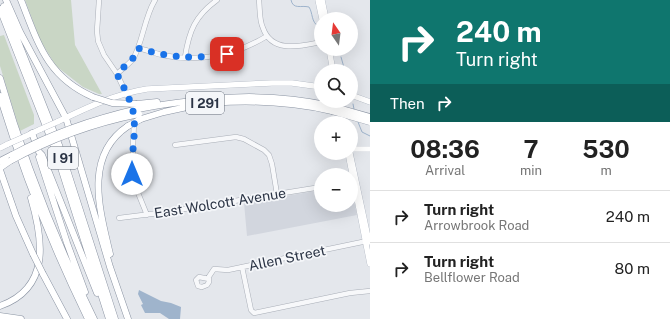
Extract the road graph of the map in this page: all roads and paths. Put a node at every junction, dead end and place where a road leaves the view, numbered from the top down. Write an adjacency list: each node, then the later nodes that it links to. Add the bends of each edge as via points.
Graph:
1 (2, 0): 59 (highway, I 91, via 61,150)
2 (6, 0): 29 (highway, via 20,32)
3 (21, 0): 27 (highway, bridge, via 49,63 68,83 93,97)
4 (99, 0): 17 (street, via 98,41)
5 (155, 0): 15 (street, via 145,22)
6 (217, 0): 16 (street, via 202,12 195,22 187,42)
7 (259, 0): 13 (street, via 263,29)
8 (318, 0): 11 (main road)
9 (322, 0): 12 (main road)
10 (0, 9): 58 (highway, via 52,143)
11 (321, 12)
12 (323, 12)
13 (267, 36): 14 (street, via 285,46); 16 (street, via 227,54)
14 (314, 43)
15 (138, 48): 16 (street, via 161,55); 17 (street, via 130,62)
16 (185, 57)
17 (117, 74): 20 (street)
18 (0, 78): 57 (highway, via 47,215)
19 (314, 86): 20 (main road, via 261,83 156,88)
20 (126, 93): 29 (main road); 44 (street, via 133,116 132,174)
21 (0, 96): 40 (highway)
22 (358, 98): 24 (main road)
23 (205, 101): 25 (highway, I 291); 27 (highway); 27 (highway, I 291)
24 (370, 102)
25 (314, 106)
26 (332, 108): 28 (highway, I 291, bridge); 30 (highway, I 291, bridge)
27 (138, 112): 37 (highway, I 291, bridge, via 73,133); 52 (highway, bridge, via 106,149 98,183 106,238)
28 (370, 117)
29 (66, 118): 31 (main road, bridge); 52 (highway)
30 (370, 122)
31 (32, 133): 33 (main road, bridge); 36 (highway)
32 (175, 145): 42 (street, via 236,137 244,139 264,150 270,158)
33 (0, 148)
34 (358, 149): 35 (main road)
35 (370, 149)
36 (39, 152): 57 (highway, via 67,243); 58 (highway)
37 (11, 158): 38 (highway); 39 (highway)
38 (0, 160)
39 (0, 168): 55 (highway, bridge, via 14,211 33,254)
40 (27, 176): 51 (highway, via 39,234 39,263 35,277 26,290 14,300); 56 (highway, via 51,239)
41 (314, 188): 42 (street, East Wolcott Avenue)
42 (277, 194): 44 (street, East Wolcott Avenue)
43 (358, 197): 46 (main road)
44 (147, 215): 45 (street, East Wolcott Avenue)
45 (119, 218)
46 (368, 243): 47 (main road); 48 (street, Allen Street)
47 (370, 264)
48 (242, 268): 49 (street, Allen Street, via 214,270); 50 (street, via 252,313)
49 (208, 278)
50 (370, 291)
51 (0, 306)
52 (123, 306): 60 (highway)
53 (0, 316): 54 (highway)
54 (22, 319)
55 (67, 319)
56 (88, 319)
57 (95, 319)
58 (108, 319)
59 (115, 319)
60 (128, 319)

